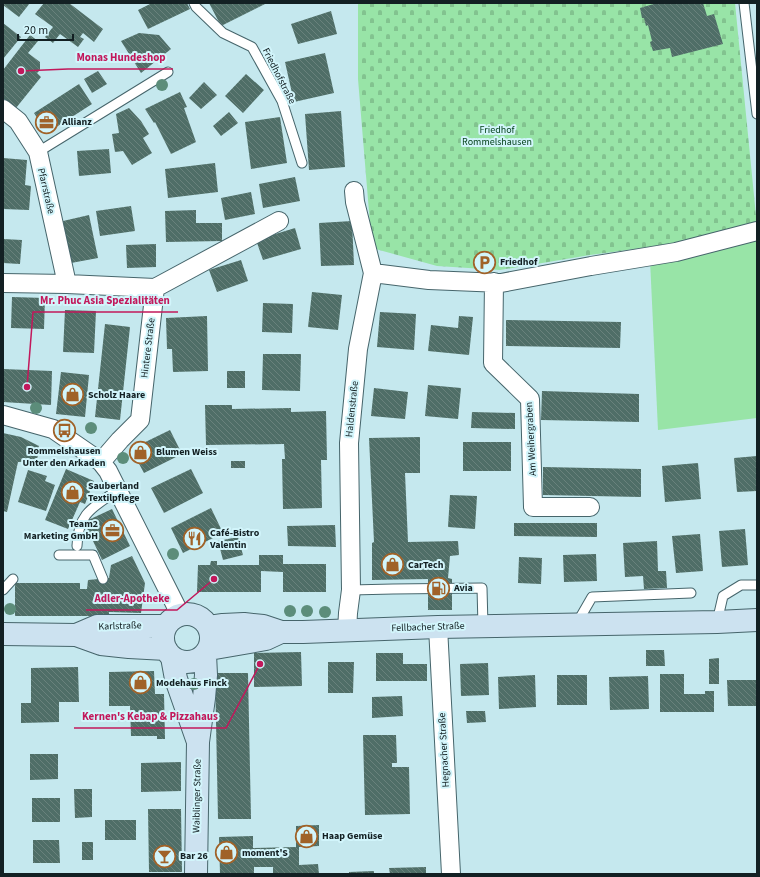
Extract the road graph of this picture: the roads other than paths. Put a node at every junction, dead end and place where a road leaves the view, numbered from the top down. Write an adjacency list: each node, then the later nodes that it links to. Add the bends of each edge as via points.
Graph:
1 (194, 3): 7 (lane, Friedhofstraße, via 223,33 252,47 282,101)
2 (744, 3): 5 (lane)
3 (168, 72): 6 (lane)
4 (3, 110): 6 (street, Pfarrstraße, via 18,120)
5 (757, 114)
6 (38, 152): 14 (street, Pfarrstraße)
7 (302, 164)
8 (354, 192): 11 (street, Haldenstraße)
9 (279, 221): 15 (street)
10 (757, 232): 12 (street, via 676,252 501,283)
11 (373, 273): 12 (street, via 429,280); 26 (street, Haldenstraße, via 358,349 349,443)
12 (494, 282): 19 (street, Am Weihergraben, via 493,363 530,399 533,507)
13 (3, 283): 14 (street)
14 (67, 284): 15 (street)
15 (155, 288): 17 (street, Hintere Straße, via 140,420)
16 (3, 415): 17 (street, via 53,429)
17 (101, 462): 18 (street)
18 (118, 490): 20 (lane, via 88,512 80,524); 28 (street)
19 (590, 507)
20 (77, 546)
21 (59, 555): 23 (lane, via 92,555)
22 (13, 579): 25 (lane)
23 (103, 579)
24 (757, 585): 30 (lane, via 741,585 723,596)
25 (3, 590)
26 (352, 590): 32 (lane, via 482,588); 35 (street, Haldenstraße)
27 (691, 593): 31 (lane, via 592,597)
28 (173, 620): 33 (main road, via 192,614 203,619); 38 (main road, Karlstraße, via 97,626); 40 (main road, via 163,637)
29 (757, 620): 30 (main road, Fellbacher Straße)
30 (716, 622): 31 (main road, Fellbacher Straße)
31 (576, 624): 32 (main road, Fellbacher Straße)
32 (483, 626): 34 (main road, Fellbacher Straße)
33 (209, 627): 36 (main road, Fellbacher Straße, via 244,624 263,626); 39 (main road, via 212,634)
34 (438, 627): 35 (main road, Fellbacher Straße); 43 (street, Hegnacher Straße)
35 (347, 631): 36 (main road, Fellbacher Straße)
36 (281, 632): 39 (main road, Fellbacher Straße, via 266,639)
37 (3, 634): 38 (main road, Karlstraße)
38 (76, 635): 40 (main road, Karlstraße, via 101,644)
39 (207, 652): 40 (main road, via 198,660 190,662 182,662); 41 (main road, Waiblinger Straße)
40 (169, 653): 41 (main road, Waiblinger Straße)
41 (198, 742): 42 (main road, Waiblinger Straße)
42 (196, 874)
43 (451, 874)

